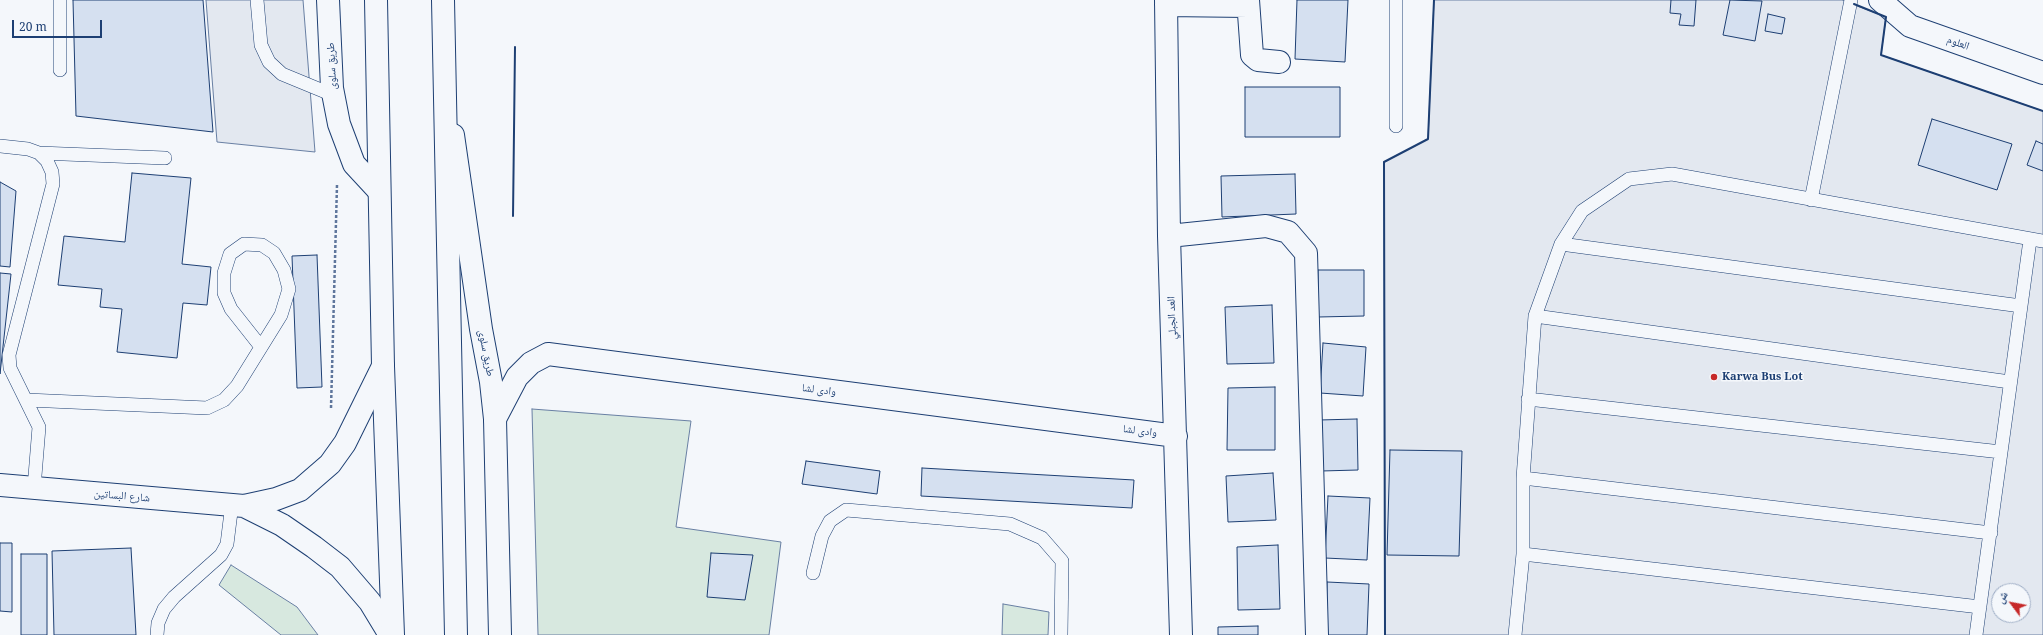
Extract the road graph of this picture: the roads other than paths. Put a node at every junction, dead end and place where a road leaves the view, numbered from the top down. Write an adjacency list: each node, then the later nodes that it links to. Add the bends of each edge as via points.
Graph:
1 (60, 0): 12 (lane)
2 (257, 0): 15 (lane, via 261,44 268,62 282,74)
3 (328, 0): 15 (main road, طريق سلوى)
4 (376, 0): 20 (main road)
5 (443, 0): 13 (main road, طريق سلوى)
6 (1396, 0): 16 (lane)
7 (1851, 0): 21 (lane)
8 (1880, 0): 14 (main road, العلوم, via 1910,26)
9 (1166, 3): 10 (main road); 22 (main road, العد الجبلي)
10 (1248, 3): 11 (main road, via 1252,55 1258,60)
11 (1279, 62)
12 (60, 70)
13 (444, 73): 32 (main road, طريق سلوى); 46 (main road, طريق سلوى)
14 (2043, 73)
15 (333, 95): 20 (main road, طريق سلوى, via 339,124 354,164)
16 (1396, 126)
17 (0, 146): 18 (lane, via 28,149)
18 (39, 154): 19 (lane); 31 (lane, via 52,172 53,184 9,355 10,368)
19 (165, 158)
20 (379, 190): 28 (main road)
21 (1811, 200): 23 (lane); 24 (lane, via 1672,174 1629,179 1582,211)
22 (1169, 236): 33 (main road, العد الجبلي); 50 (main road, via 1266,226 1288,232 1306,253)
23 (2037, 241): 25 (lane)
24 (1561, 244): 25 (lane); 26 (lane)
25 (2021, 306): 29 (lane)
26 (1535, 316): 29 (lane); 30 (lane)
27 (261, 347): 27 (lane, via 281,315 288,289 284,270 274,253 262,245 244,244 230,254 224,273 224,293 231,309); 31 (lane, via 237,386 224,400 207,408)
28 (383, 366): 38 (main road, شارع البساتين, via 345,443 330,464 300,490 276,500); 45 (main road)
29 (2010, 382): 34 (lane)
30 (1528, 399): 34 (lane); 35 (lane)
31 (26, 400): 37 (lane, via 40,427)
32 (495, 419): 33 (main road, وادى لشا, via 517,377 531,363 548,354); 47 (main road, طريق سلوى)
33 (1176, 436): 49 (main road, العد الجبلي)
34 (2001, 452): 39 (lane)
35 (1523, 478): 39 (lane); 40 (lane)
36 (0, 485): 37 (main road, شارع البساتين)
37 (34, 488): 38 (main road, شارع البساتين)
38 (238, 505): 43 (lane, via 227,544 221,555 164,609 158,623); 44 (main road, شارع البساتين, via 282,525 340,567 370,602)
39 (1990, 533): 42 (lane)
40 (1523, 554): 42 (lane); 51 (lane)
41 (813, 573): 48 (lane, via 822,536 830,522 846,510 1010,524 1042,538 1062,561)
42 (1980, 607): 52 (lane)
43 (157, 635)
44 (390, 635)
45 (393, 635)
46 (456, 635)
47 (500, 635)
48 (1060, 635)
49 (1181, 635)
50 (1317, 635)
51 (1515, 635)
52 (1976, 635)

